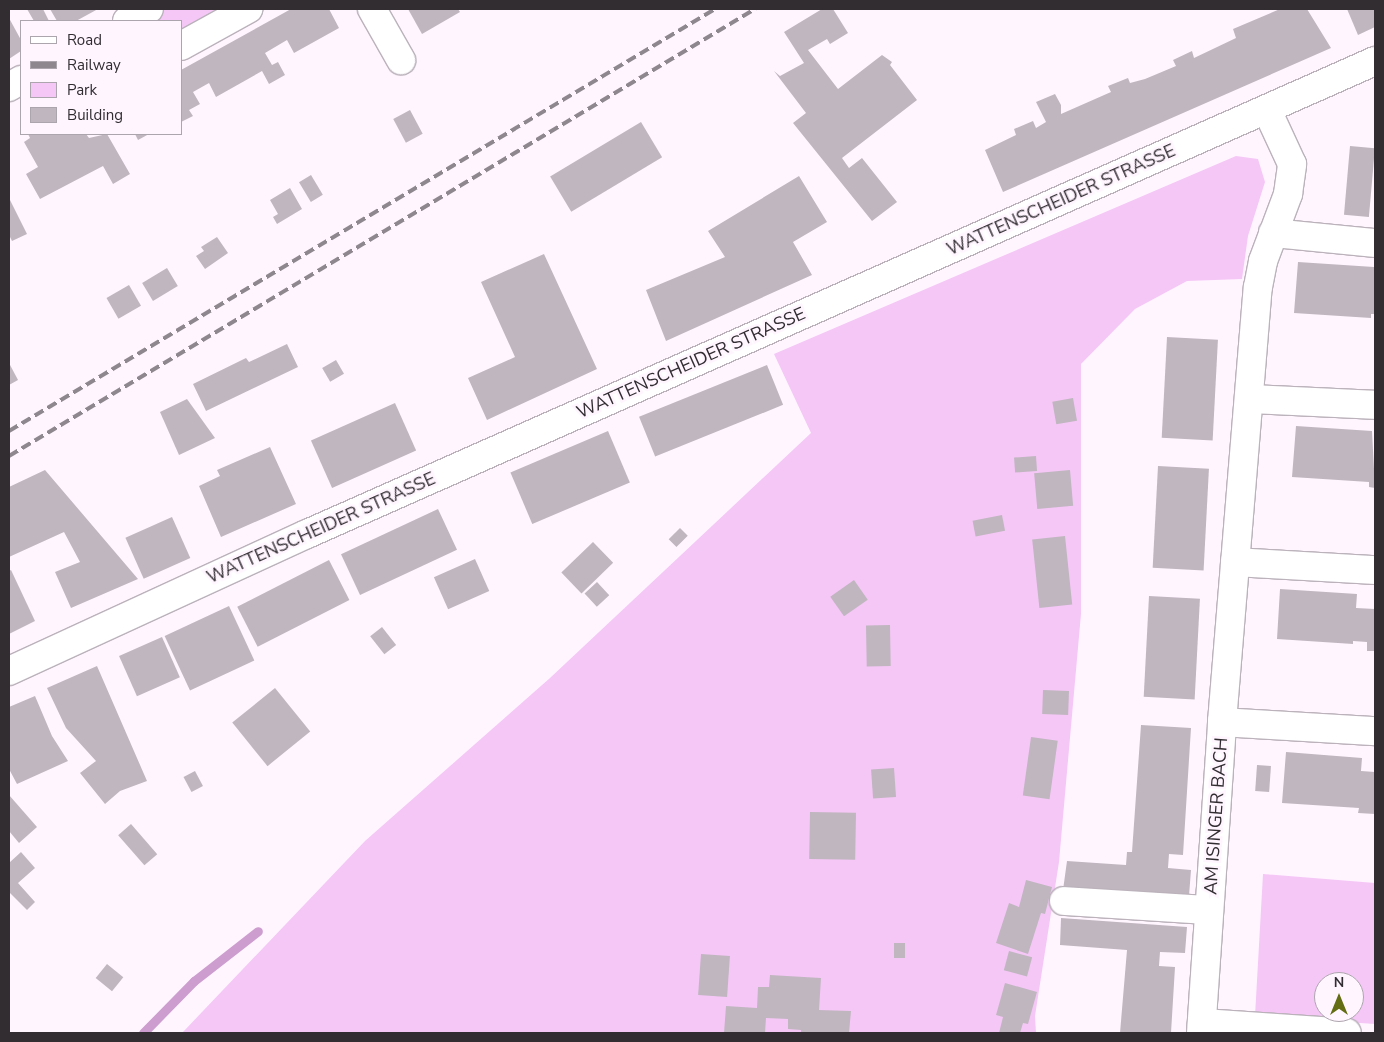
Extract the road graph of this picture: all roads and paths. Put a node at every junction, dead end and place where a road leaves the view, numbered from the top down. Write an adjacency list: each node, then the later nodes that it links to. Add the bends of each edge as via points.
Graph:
1 (149, 9): 4 (street)
2 (248, 9): 5 (street)
3 (372, 9): 6 (street)
4 (129, 20)
5 (182, 45)
6 (401, 60)
7 (1375, 61): 10 (street, WATTENSCHEIDER STRASSE)
8 (20, 81): 9 (street)
9 (9, 87)
10 (1267, 110): 11 (street, AM ISINGER BACH, via 1292,164 1288,194); 17 (street, WATTENSCHEIDER STRASSE, via 307,534)
11 (1273, 233): 12 (street); 13 (street, AM ISINGER BACH, via 1258,287)
12 (1375, 242)
13 (1249, 399): 14 (street); 15 (street, AM ISINGER BACH)
14 (1375, 405)
15 (1235, 562): 16 (street); 18 (street, AM ISINGER BACH)
16 (1375, 570)
17 (9, 671)
18 (1222, 722): 19 (street, AM ISINGER BACH); 21 (street, AM ISINGER BACH)
19 (1375, 731)
20 (1064, 901): 21 (street, AM ISINGER BACH)
21 (1209, 910): 22 (street, AM ISINGER BACH)
22 (1202, 1028): 23 (street, AM ISINGER BACH)
23 (1347, 1033)

